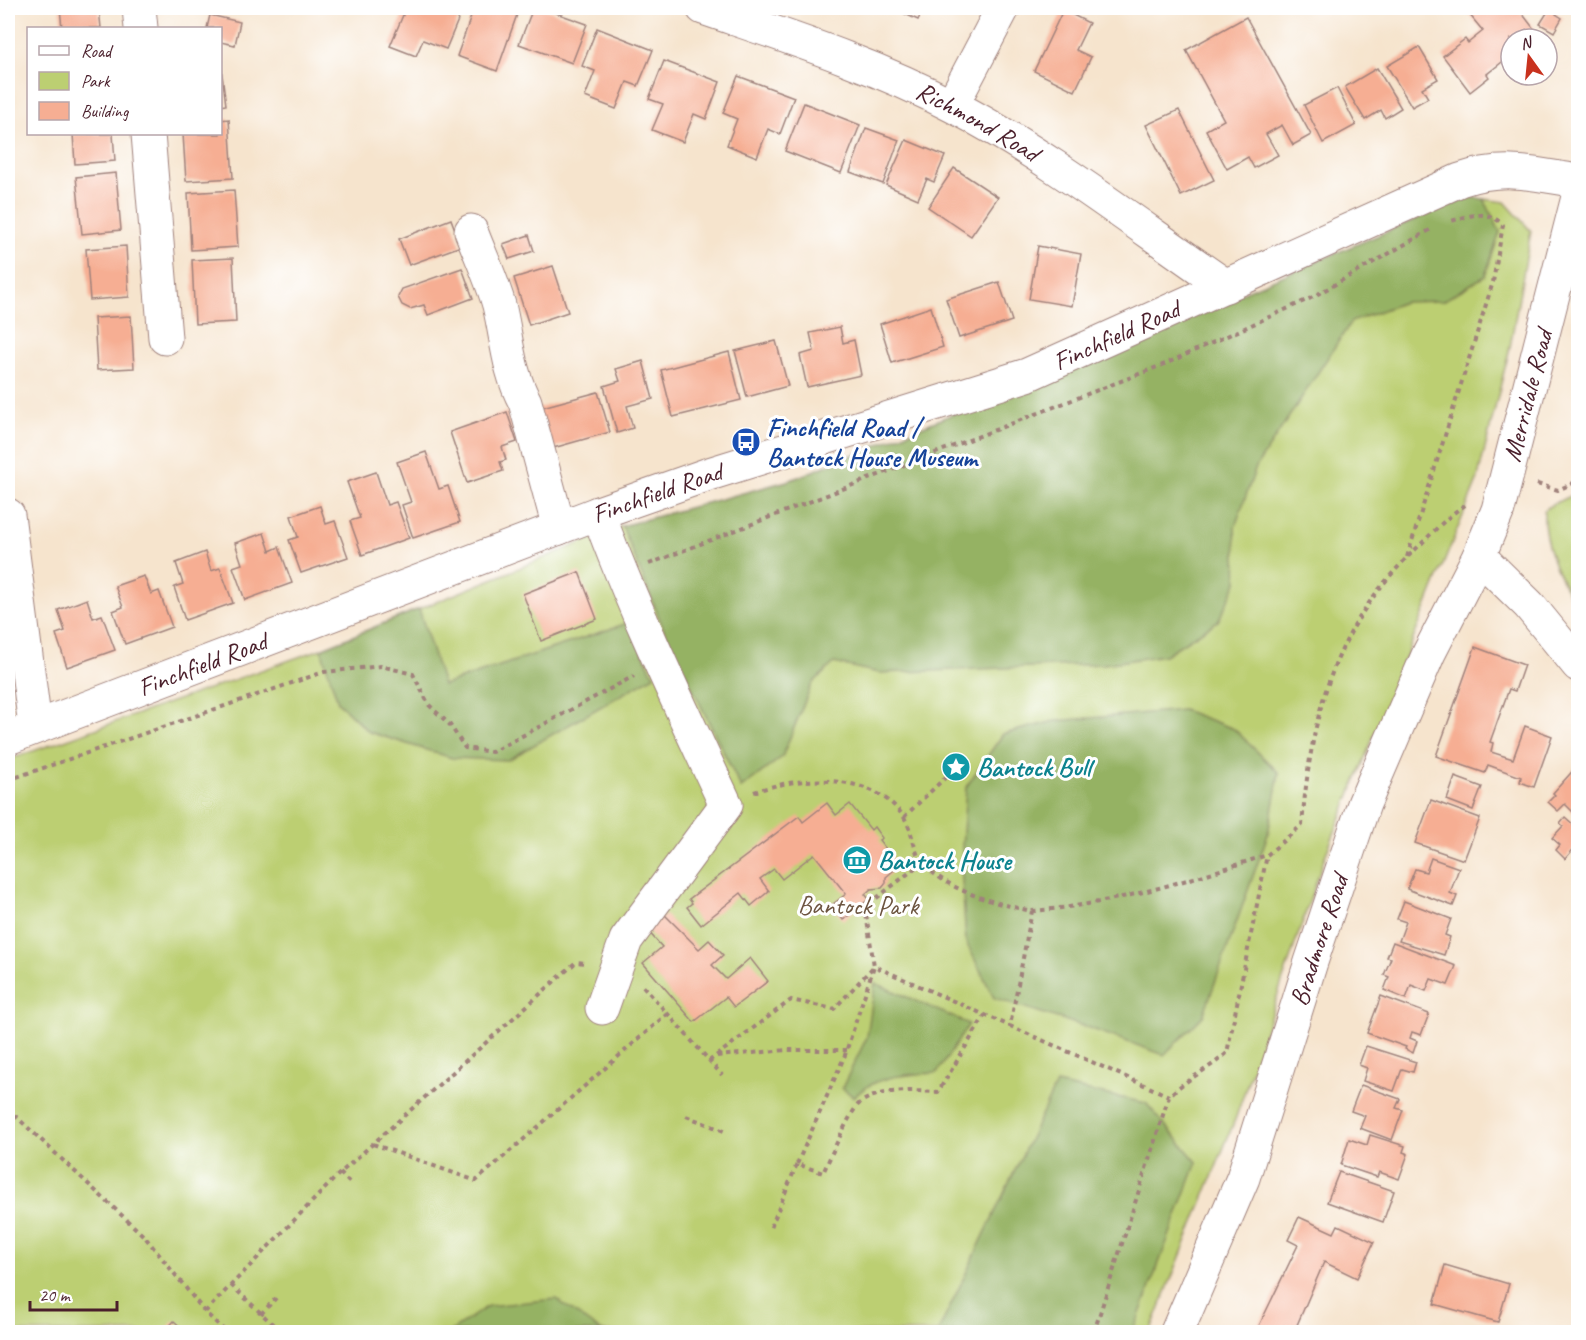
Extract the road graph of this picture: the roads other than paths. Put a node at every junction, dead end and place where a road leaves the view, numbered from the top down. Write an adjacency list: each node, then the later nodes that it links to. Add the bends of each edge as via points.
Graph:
1 (139, 8): 4 (street)
2 (703, 8): 5 (street, Richmond Road, via 883,73)
3 (1003, 8): 5 (street)
4 (141, 27)
5 (952, 105): 10 (street, Richmond Road, via 1015,140)
6 (148, 135): 11 (street)
7 (1578, 181): 10 (street, Finchfield Road, via 1515,170 1484,171)
8 (1578, 197): 15 (street, Merridale Road, via 1509,476)
9 (471, 231): 14 (street, via 499,304 506,352 525,402)
10 (1226, 286): 12 (street, Finchfield Road, via 1028,375 706,475)
11 (165, 338)
12 (598, 513): 14 (street, Finchfield Road); 18 (street, via 659,663 726,805 626,940)
13 (8, 515): 17 (street)
14 (559, 528): 17 (street, Finchfield Road)
15 (1479, 556): 16 (street, via 1529,605); 19 (street, Bradmore Road, via 1429,653 1364,804 1243,1178)
16 (1578, 665)
17 (21, 732)
18 (602, 1008)
19 (1177, 1332)

